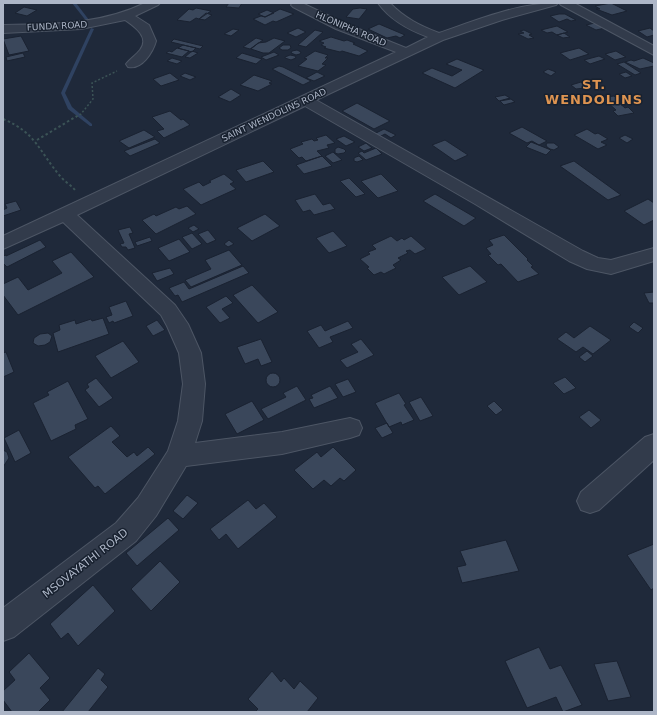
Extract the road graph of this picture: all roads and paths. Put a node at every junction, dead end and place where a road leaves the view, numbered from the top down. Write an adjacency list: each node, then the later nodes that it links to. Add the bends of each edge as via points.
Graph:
1 (154, 3): 6 (street, FUNDA ROAD)
2 (384, 3): 8 (street, via 412,27)
3 (552, 3): 8 (street, SAINT WENDOLINS ROAD, via 498,17)
4 (565, 3): 9 (street)
5 (297, 5): 10 (street, HLONIPHA ROAD, via 347,29)
6 (128, 16): 7 (street, FUNDA ROAD, via 76,26); 11 (street, via 145,28 150,41)
7 (3, 29)
8 (439, 37): 10 (street, SAINT WENDOLINS ROAD)
9 (654, 51)
10 (406, 52): 12 (street, SAINT WENDOLINS ROAD)
11 (134, 64): 14 (path, via 92,83 93,99 81,114)
12 (305, 100): 15 (street, SAINT WENDOLINS ROAD); 17 (street, via 588,262 612,267)
13 (3, 120): 14 (path, via 16,124)
14 (37, 140): 15 (path, via 62,179 79,195)
15 (74, 210): 16 (street, SAINT WENDOLINS ROAD); 20 (street, MSOVAYATHI ROAD, via 168,310 190,353 194,384 190,422)
16 (3, 244)
17 (654, 254)
18 (350, 428): 20 (street, via 282,443)
19 (654, 445): 21 (street)
20 (179, 456): 22 (street, MSOVAYATHI ROAD, via 148,507 126,532)
21 (590, 501)
22 (3, 626)

